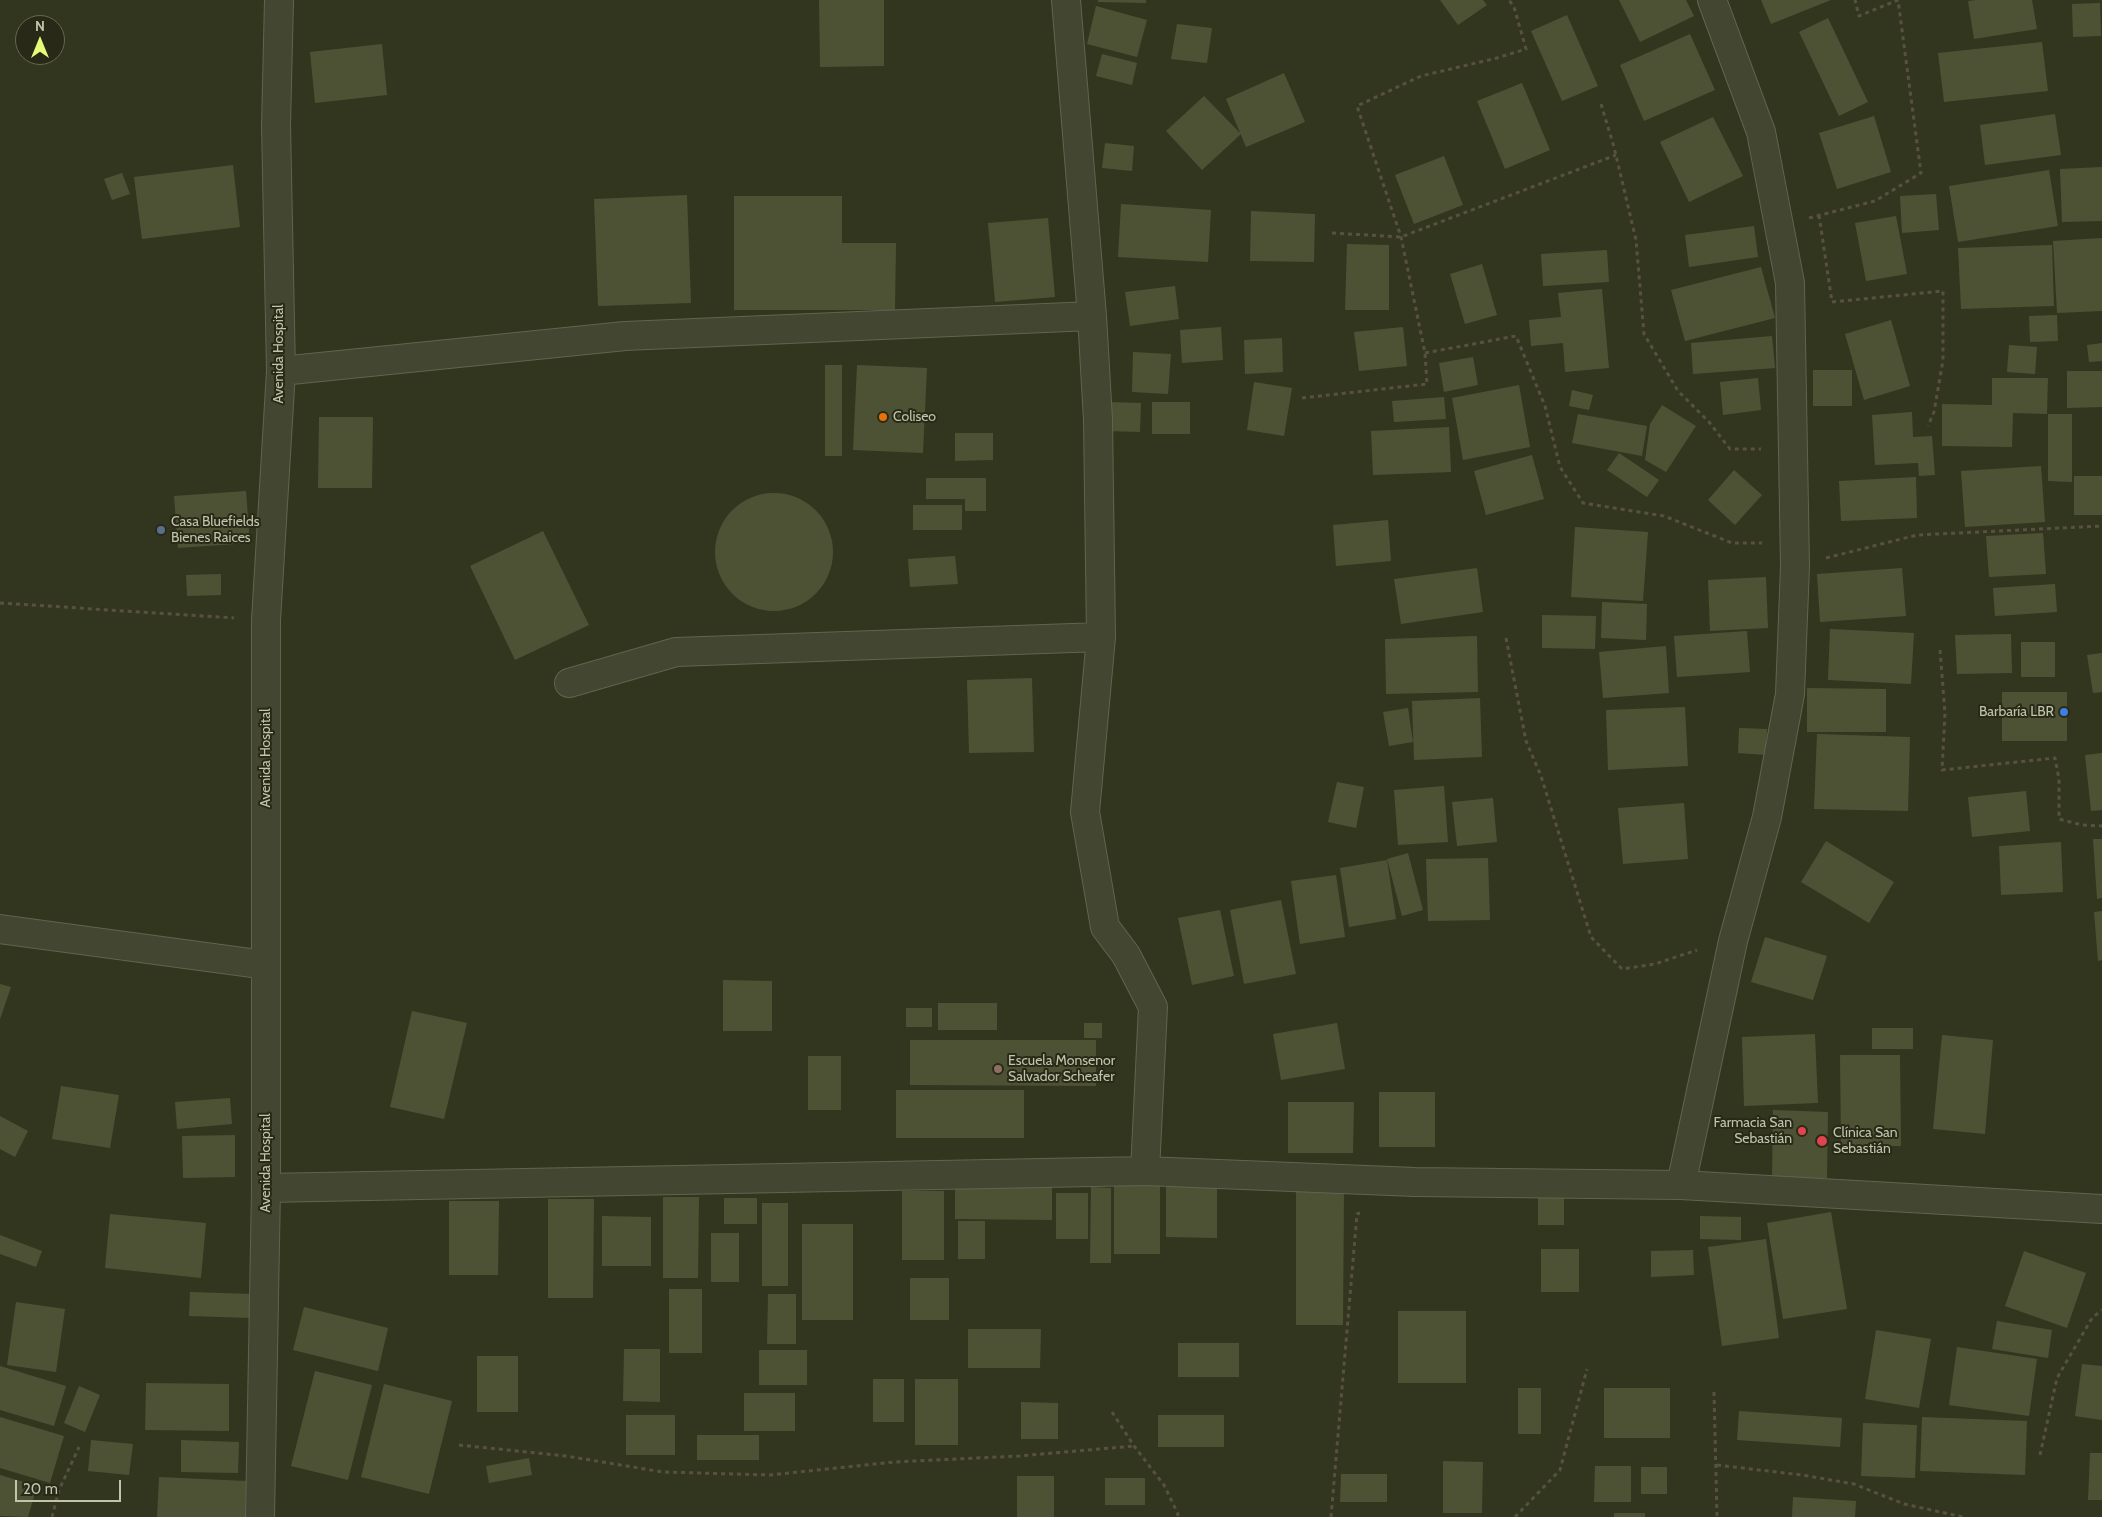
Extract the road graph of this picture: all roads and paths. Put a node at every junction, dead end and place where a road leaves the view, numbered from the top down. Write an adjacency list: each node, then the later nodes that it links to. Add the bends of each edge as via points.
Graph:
1 (279, 0): 14 (street, Avenida Hospital, via 276,125)
2 (1066, 0): 12 (street)
3 (1509, 0): 11 (path, via 1526,49 1421,76 1357,106)
4 (1712, 0): 9 (street, via 1761,132)
5 (1855, 0): 8 (path, via 1859,16 1898,0 1921,173 1875,201)
6 (1600, 104): 7 (path)
7 (1616, 155): 11 (path); 17 (path, via 1636,240 1644,334 1678,391 1730,448)
8 (1819, 215): 9 (path); 16 (path, via 1832,302 1943,291 1943,360 1934,412)
9 (1779, 225): 17 (street, via 1790,283)
10 (1332, 232): 11 (path)
11 (1401, 237): 13 (path)
12 (1092, 316): 14 (street, via 625,336); 22 (street, via 1098,420)
13 (1425, 352): 15 (path, via 1427,384); 19 (path, via 1516,336 1545,406 1560,467 1583,503 1664,516 1732,543)
14 (281, 371): 21 (street, Avenida Hospital)
15 (1302, 398)
16 (1928, 426)
17 (1792, 448): 19 (street)
18 (2102, 526): 19 (path, via 1917,534)
19 (1794, 555): 28 (street, via 1790,694 1767,817)
20 (0, 603): 21 (path)
21 (266, 620): 29 (street, Avenida Hospital)
22 (1100, 637): 25 (street, via 676,652); 30 (street, via 1085,812 1104,927 1126,955 1153,1007)
23 (1506, 638): 28 (path, via 1526,740 1541,776 1591,937 1622,969 1655,964 1717,943)
24 (1940, 650): 26 (path, via 1945,713 1942,770 2054,758 2059,819)
25 (569, 683)
26 (2102, 826)
27 (0, 929): 29 (street)
28 (1733, 941): 31 (street)
29 (266, 965): 32 (street, Avenida Hospital)
30 (1145, 1171): 31 (street, via 1415,1182); 32 (street)
31 (1681, 1185): 34 (street)
32 (266, 1188): 45 (street, Avenida Hospital)
33 (1366, 1209): 47 (path, via 1358,1214)
34 (2102, 1209)
35 (2102, 1310): 42 (path, via 2092,1318 2057,1378)
36 (1587, 1369): 48 (path, via 1560,1470)
37 (1714, 1392): 43 (path)
38 (1112, 1412): 40 (path)
39 (459, 1444): 40 (path, via 566,1456 663,1472 770,1475 894,1462)
40 (1134, 1446): 46 (path, via 1164,1485)
41 (79, 1448): 44 (path, via 59,1490)
42 (2040, 1455)
43 (1717, 1465): 49 (path); 50 (path, via 1854,1484 1904,1504)
44 (52, 1517)
45 (260, 1517)
46 (1177, 1517)
47 (1331, 1517)
48 (1515, 1517)
49 (1717, 1517)
50 (1963, 1517)

